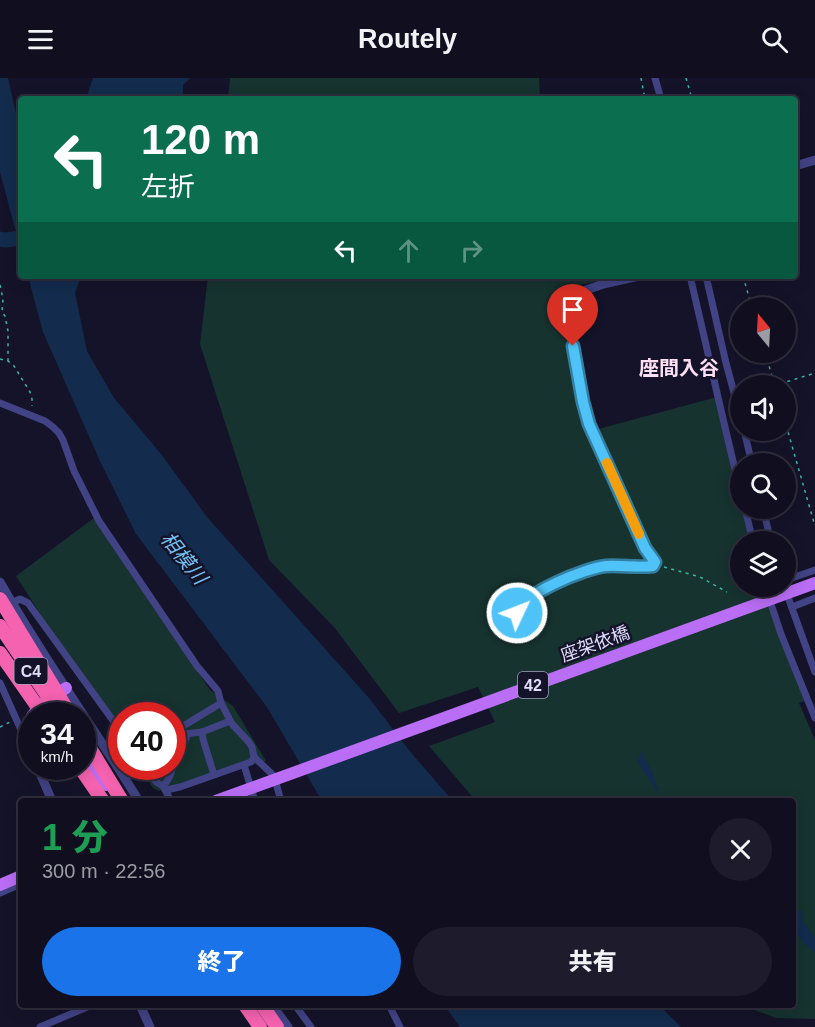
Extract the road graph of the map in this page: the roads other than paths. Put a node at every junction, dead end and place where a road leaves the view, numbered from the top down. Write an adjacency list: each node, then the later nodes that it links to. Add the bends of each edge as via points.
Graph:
1 (655, 78): 2 (street)
2 (660, 96)
3 (815, 160): 4 (street)
4 (798, 165)
5 (626, 279): 20 (street, via 578,293 569,317 589,424 655,562 646,567 605,566 560,581 519,607)
6 (691, 279): 10 (street)
7 (707, 279): 8 (street)
8 (730, 378)
9 (0, 403): 32 (street, via 45,421 59,433 99,521 218,691)
10 (731, 453)
11 (815, 570): 12 (street)
12 (796, 577)
13 (0, 582): 18 (street)
14 (815, 583): 50 (main road, 座架依橋 / 42, bridge)
15 (769, 597): 34 (street)
16 (788, 597): 19 (street)
17 (815, 598): 19 (street)
18 (6, 601): 26 (street); 31 (highway, bridge); 33 (street, via 28,603)
19 (792, 607): 24 (street)
20 (519, 622)
21 (0, 626): 30 (highway, C4, bridge)
22 (0, 653): 28 (highway, C4, bridge)
23 (0, 668): 27 (highway)
24 (815, 672)
25 (0, 683): 36 (street)
26 (66, 688): 29 (main road); 56 (street)
27 (27, 702)
28 (34, 702)
29 (45, 702)
30 (52, 702)
31 (63, 702)
32 (221, 703): 35 (street); 37 (street)
33 (108, 714)
34 (815, 718)
35 (230, 721): 38 (street); 40 (street, via 248,741)
36 (18, 722)
37 (186, 725)
38 (202, 732): 39 (street); 45 (street)
39 (187, 734): 49 (street)
40 (254, 756): 42 (street); 61 (street, via 274,776)
41 (96, 759): 53 (highway)
42 (244, 765): 45 (street); 60 (street)
43 (96, 766): 54 (highway)
44 (96, 772): 55 (main road)
45 (214, 775): 49 (street, via 180,787)
46 (43, 780): 51 (street)
47 (89, 780): 52 (highway)
48 (155, 780): 49 (street)
49 (164, 788): 57 (street)
50 (251, 788): 58 (main road, 座架依橋 / 42, bridge); 59 (main road, 座架依橋 / 42, bridge)
51 (51, 798)
52 (101, 798)
53 (118, 798)
54 (118, 798)
55 (118, 798)
56 (137, 798)
57 (169, 798)
58 (219, 798)
59 (224, 798)
60 (254, 798)
61 (279, 798)
62 (18, 875): 63 (main road)
63 (0, 883)
64 (18, 885): 65 (street)
65 (0, 893)
66 (85, 1008): 73 (street)
67 (141, 1008): 74 (street)
68 (247, 1008): 75 (highway)
69 (264, 1008): 76 (highway)
70 (274, 1008): 77 (street)
71 (297, 1008): 78 (street)
72 (390, 1008): 79 (street)
73 (40, 1027)
74 (150, 1027)
75 (260, 1027)
76 (277, 1027)
77 (288, 1027)
78 (311, 1027)
79 (400, 1027)

